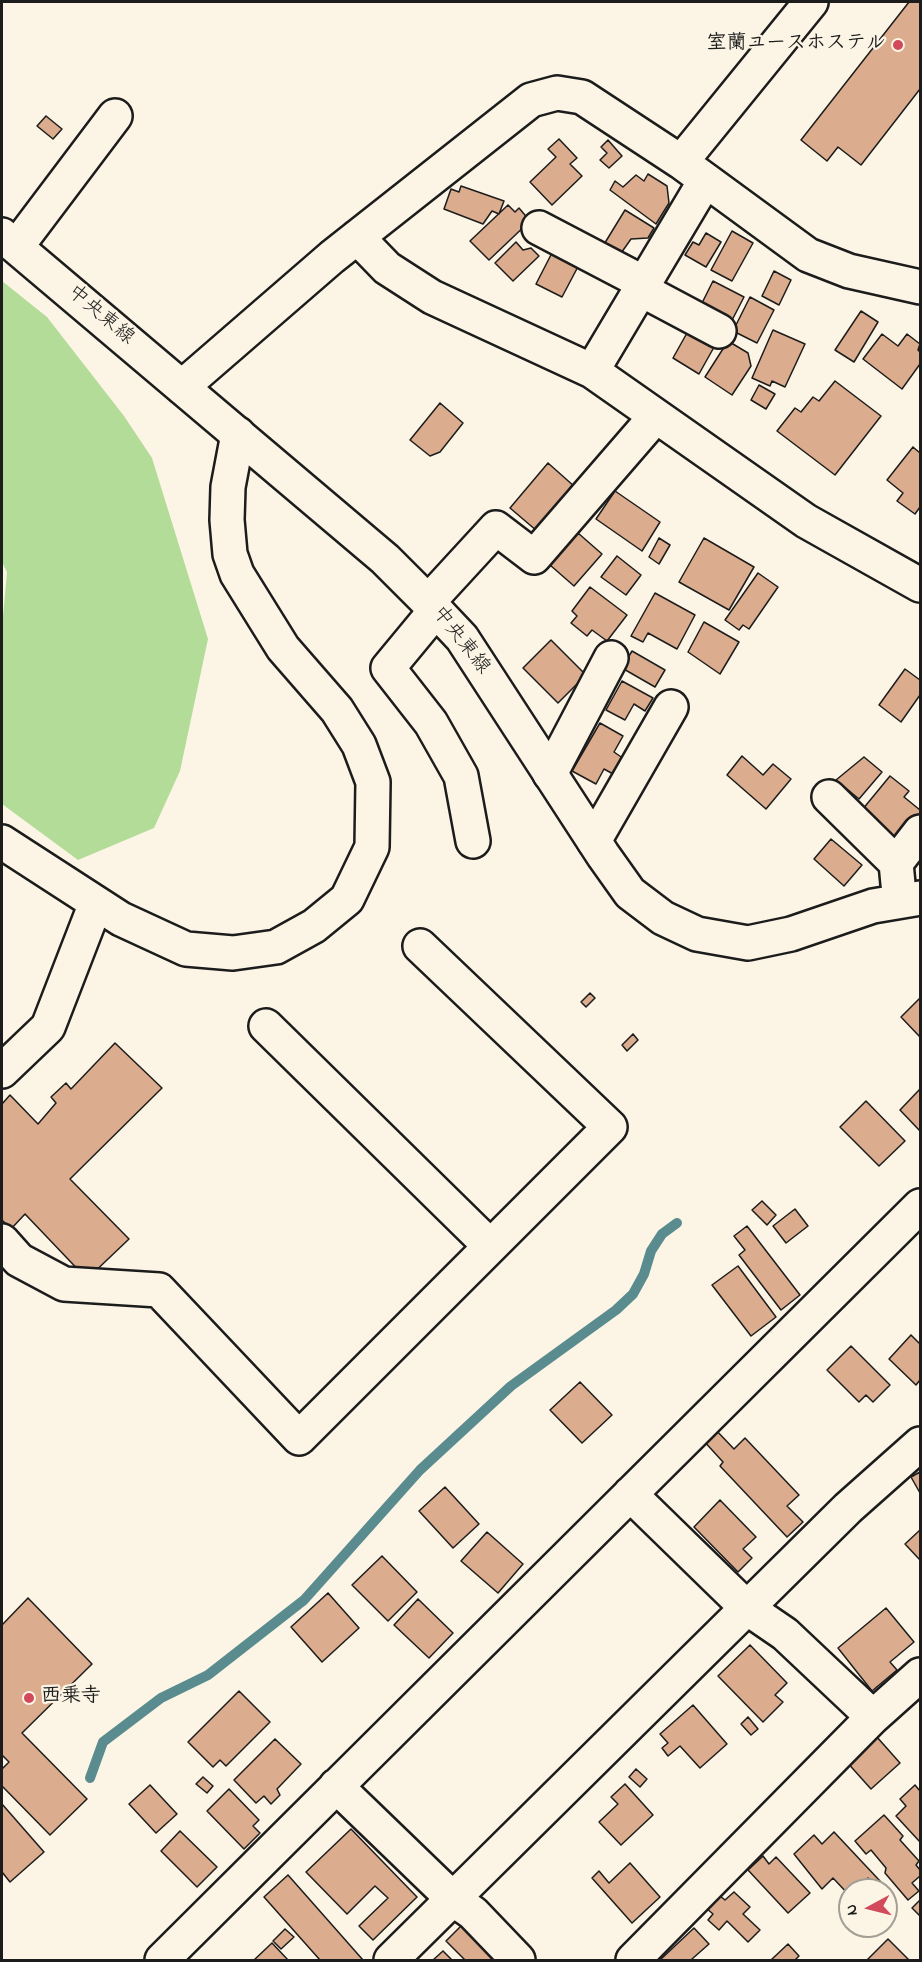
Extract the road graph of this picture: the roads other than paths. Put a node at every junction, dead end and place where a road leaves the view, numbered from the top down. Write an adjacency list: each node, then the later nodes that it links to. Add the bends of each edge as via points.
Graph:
1 (811, 2): 3 (street)
2 (115, 116): 6 (street)
3 (693, 172): 5 (street, via 582,97 556,93 531,100); 7 (street); 8 (street, via 808,255 849,271)
4 (538, 228): 7 (street)
5 (357, 237): 10 (street, via 387,268 432,297); 11 (street)
6 (9, 240): 11 (street, 中央東線)
7 (642, 286): 9 (street); 10 (street)
8 (921, 287)
9 (719, 331)
10 (592, 371): 12 (street)
11 (183, 387): 13 (street, 中央東線)
12 (656, 416): 14 (street, via 806,521); 15 (street, via 534,557 496,528)
13 (238, 434): 15 (street, 中央東線, via 385,559); 26 (street, via 228,487 230,554 237,574 283,648 337,710 358,745 373,782 372,847 347,899 314,926 276,947 233,952 186,949)
14 (921, 585)
15 (432, 606): 18 (street, 中央東線, via 462,638); 21 (street, via 387,668 431,723 461,776)
16 (611, 658): 18 (street)
17 (671, 706): 22 (street)
18 (550, 774): 22 (street, 中央東線)
19 (828, 797): 24 (street)
20 (921, 832): 24 (street)
21 (473, 841)
22 (594, 841): 25 (street, 中央東線, via 630,893 663,918 697,934 748,943)
23 (2, 842): 26 (street)
24 (896, 863): 25 (street)
25 (910, 899)
26 (96, 903): 29 (street, via 48,1027)
27 (420, 946): 32 (street, via 610,1127)
28 (266, 1026): 32 (street)
29 (2, 1071)
30 (921, 1206): 34 (street)
31 (2, 1241): 32 (street, via 19,1260 64,1284 159,1290 299,1438)
32 (490, 1246)
33 (921, 1444): 35 (street, via 848,1508)
34 (630, 1494): 35 (street); 38 (street)
35 (747, 1608): 37 (street, via 785,1634); 39 (street)
36 (921, 1675): 37 (street)
37 (873, 1717): 43 (street)
38 (336, 1786): 39 (street); 40 (street)
39 (453, 1899): 41 (street); 42 (street, via 473,1913)
40 (162, 1960)
41 (391, 1960)
42 (518, 1960)
43 (633, 1960)

